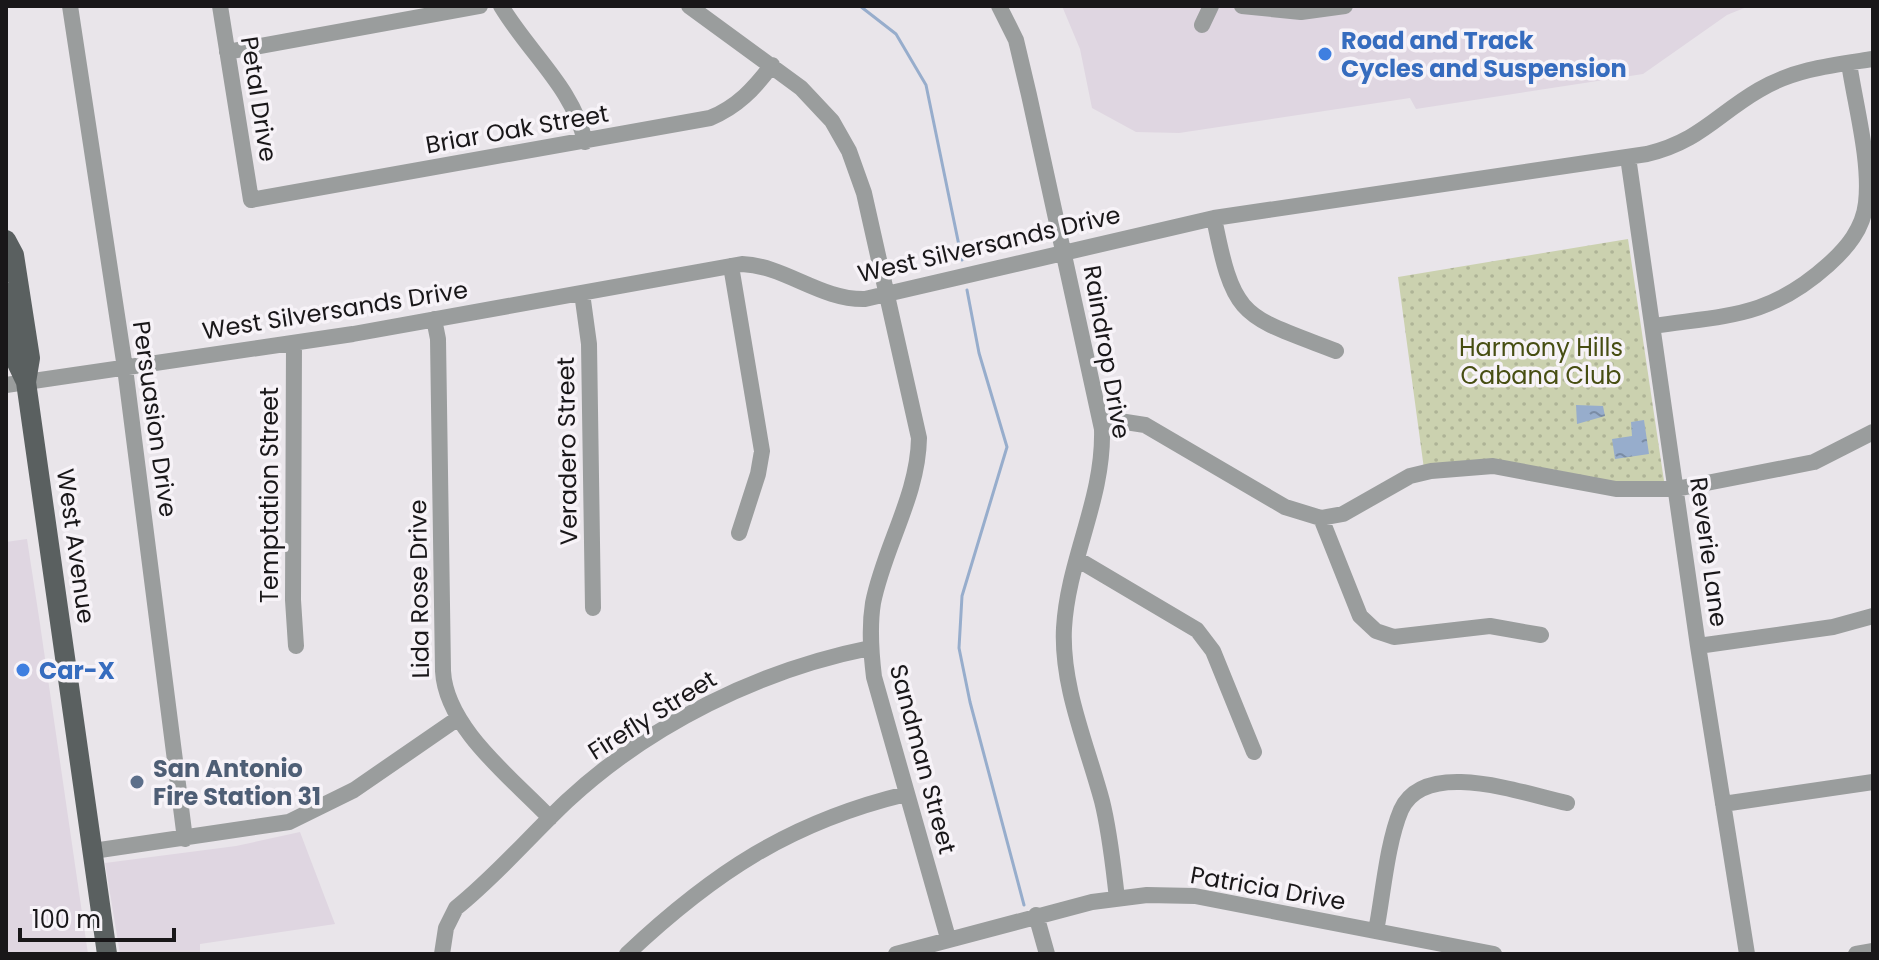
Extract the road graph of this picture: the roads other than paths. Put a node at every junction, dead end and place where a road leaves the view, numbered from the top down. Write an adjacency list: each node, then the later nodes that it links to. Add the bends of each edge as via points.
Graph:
1 (70, 6): 29 (street, Persuasion Drive)
2 (220, 6): 11 (street, Petal Drive)
3 (480, 6): 11 (street)
4 (501, 6): 15 (street, via 539,63 571,98)
5 (689, 6): 14 (street, Sandman Street)
6 (999, 6): 20 (street, Raindrop Drive, via 1016,40)
7 (1211, 6): 10 (street)
8 (1242, 6): 9 (street, via 1301,12)
9 (1345, 6)
10 (1202, 25)
11 (227, 52): 17 (street, Petal Drive)
12 (1873, 59): 13 (street, West Silversands Drive)
13 (1849, 63): 16 (street, West Silversands Drive, via 1778,80 1695,137); 26 (street, via 1867,187 1864,214 1853,238 1806,285 1775,304)
14 (772, 65): 15 (street, Briar Oak Street, via 749,94 721,114); 24 (street, Sandman Street, via 819,106 849,151)
15 (585, 142): 17 (street, Briar Oak Street)
16 (1628, 157): 18 (street, West Silversands Drive); 26 (street, Reverie Lane)
17 (251, 200)
18 (1214, 218): 20 (street, West Silversands Drive); 28 (street, via 1225,274 1238,301 1273,328)
19 (6, 240): 30 (main road, West Avenue, via 14,255 30,358)
20 (1064, 253): 24 (street, West Silversands Drive); 31 (street, Raindrop Drive)
21 (731, 266): 23 (street, West Silversands Drive); 24 (street, West Silversands Drive, via 777,270 848,299); 35 (street, via 762,451)
22 (6, 293): 30 (main road, West Avenue)
23 (582, 293): 25 (street, West Silversands Drive); 37 (street, Veradero Street, via 589,344)
24 (887, 294): 42 (street, Sandman Street, via 917,420 919,452 878,586)
25 (434, 319): 27 (street, West Silversands Drive); 43 (street, Lida Rose Drive, via 439,354 443,671)
26 (1653, 326): 33 (street, Reverie Lane)
27 (294, 343): 29 (street, West Silversands Drive); 40 (street, Temptation Street)
28 (1336, 351)
29 (125, 368): 30 (street, West Silversands Drive); 50 (street, Persuasion Drive)
30 (16, 384): 51 (main road, West Avenue)
31 (1100, 418): 34 (street, via 1145,425 1285,507); 36 (street, Raindrop Drive, via 1099,482)
32 (1873, 432): 33 (street, via 1802,466)
33 (1676, 489): 34 (street, via 1616,489 1476,466 1410,476 1361,506); 41 (street, Reverie Lane)
34 (1321, 518): 39 (street, via 1360,616 1376,631 1394,637 1490,626)
35 (739, 533)
36 (1077, 559): 44 (street, via 1197,630 1213,651); 52 (street, Raindrop Drive, via 1064,627 1066,668 1103,804)
37 (593, 608)
38 (1873, 616): 41 (street, via 1833,627)
39 (1541, 635)
40 (296, 646)
41 (1698, 646): 48 (street, Reverie Lane)
42 (870, 648): 46 (street, Sandman Street); 49 (street, Firefly Street, via 745,686 699,709 642,743)
43 (457, 719): 49 (street, Lida Rose Drive); 50 (street, via 312,813 264,828)
44 (1254, 752)
45 (1873, 782): 48 (street)
46 (906, 794): 55 (street, Sandman Street); 59 (street, via 803,828 735,864)
47 (1567, 803): 54 (street, via 1460,781 1423,786 1401,809)
48 (1723, 804): 63 (street, Reverie Lane)
49 (550, 818): 58 (street, Firefly Street, via 456,908)
50 (185, 839): 51 (street)
51 (93, 851): 57 (main road, West Avenue)
52 (1117, 898): 53 (street, Patricia Drive); 54 (street, Patricia Drive, via 1195,896)
53 (1036, 915): 55 (street, Patricia Drive); 61 (street)
54 (1376, 931): 62 (street, Patricia Drive)
55 (948, 938): 60 (street, Patricia Drive)
56 (1873, 951): 64 (street)
57 (107, 954)
58 (442, 954)
59 (627, 954)
60 (896, 954)
61 (1047, 954)
62 (1494, 954)
63 (1747, 954)
64 (1856, 954)

